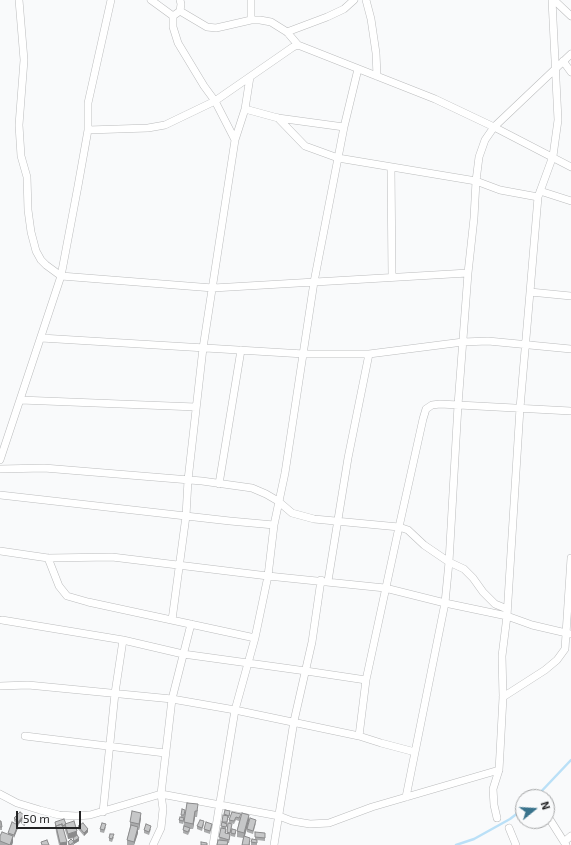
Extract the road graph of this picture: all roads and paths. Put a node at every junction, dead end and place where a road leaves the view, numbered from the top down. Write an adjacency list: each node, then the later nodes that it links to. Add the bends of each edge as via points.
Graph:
1 (19, 0): 37 (street, via 24,60 19,125 27,177 30,224 36,251 41,260)
2 (111, 0): 27 (street, via 88,103)
3 (151, 0): 10 (street)
4 (180, 0): 9 (street)
5 (251, 0): 12 (street)
6 (354, 0): 13 (street, via 344,9)
7 (366, 0): 20 (street, via 372,26)
8 (553, 0): 11 (street); 18 (street)
9 (180, 12): 10 (street); 12 (street, via 207,27)
10 (173, 16): 22 (street, via 178,44)
11 (571, 16)
12 (251, 20): 13 (street, via 271,22)
13 (287, 32): 14 (street)
14 (298, 45): 17 (street); 21 (street)
15 (571, 54): 16 (street)
16 (563, 61): 18 (street); 19 (street)
17 (358, 69): 20 (street); 25 (street)
18 (556, 69): 26 (street); 29 (street, via 558,120)
19 (571, 72)
20 (377, 76): 26 (street, via 435,99)
21 (250, 77): 22 (street); 23 (street)
22 (214, 101): 27 (street, via 165,125); 28 (street)
23 (245, 109): 24 (street); 28 (street)
24 (278, 118): 25 (street); 30 (street, via 305,146)
25 (344, 127): 30 (street)
26 (494, 127): 29 (street); 33 (street, via 484,140)
27 (88, 130): 37 (street)
28 (235, 140): 40 (street)
29 (553, 156): 31 (street); 34 (street)
30 (338, 158): 32 (street); 39 (street)
31 (571, 167)
32 (392, 168): 33 (street); 38 (street)
33 (476, 182): 34 (street, via 500,190); 36 (street)
34 (539, 194): 35 (street); 41 (street)
35 (571, 201)
36 (468, 273): 38 (street); 44 (street)
37 (61, 276): 40 (street); 43 (street)
38 (392, 277): 39 (street)
39 (314, 282): 40 (street); 49 (street)
40 (213, 288): 46 (street)
41 (530, 292): 42 (street); 45 (street)
42 (571, 296)
43 (41, 338): 46 (street); 51 (street)
44 (463, 342): 45 (street, via 488,341); 50 (street); 52 (street)
45 (526, 345): 47 (street); 54 (street)
46 (203, 348): 48 (street); 53 (street)
47 (571, 349)
48 (240, 350): 49 (street); 59 (street)
49 (304, 354): 50 (street); 61 (street, via 285,473)
50 (369, 354): 63 (street)
51 (20, 400): 53 (street); 56 (street)
52 (458, 405): 54 (street); 65 (street, via 432,405 426,409); 69 (street)
53 (196, 407): 58 (street)
54 (520, 408): 55 (street); 75 (street)
55 (571, 411)
56 (0, 460)
57 (0, 469): 58 (street, via 44,468)
58 (188, 480): 59 (street); 62 (street)
59 (219, 484): 61 (street, via 252,488)
60 (0, 495): 62 (street)
61 (278, 501): 63 (street, via 292,513); 64 (street)
62 (186, 516): 64 (street); 70 (street)
63 (338, 522): 65 (street); 72 (street)
64 (274, 524): 71 (street)
65 (399, 527): 69 (street, via 408,530); 73 (street)
66 (0, 551): 67 (street)
67 (48, 558): 70 (street, via 112,557); 77 (street, via 59,586 67,596)
68 (571, 558): 79 (street)
69 (449, 562): 74 (street); 75 (street, via 464,569 495,604)
70 (179, 565): 71 (street); 77 (street)
71 (268, 576): 72 (street); 80 (street)
72 (325, 581): 73 (street); 84 (street)
73 (385, 588): 74 (street); 85 (street)
74 (445, 603): 75 (street); 95 (street)
75 (507, 612): 79 (street, via 532,626); 88 (street, via 502,656)
76 (2, 620): 81 (street)
77 (172, 620): 78 (street)
78 (191, 624): 80 (street); 82 (street)
79 (569, 634): 88 (street, via 565,649 557,660)
80 (255, 638): 83 (street)
81 (123, 640): 82 (street); 87 (street)
82 (183, 654): 83 (street); 89 (street)
83 (248, 664): 84 (street); 90 (street)
84 (306, 671): 85 (street); 91 (street)
85 (366, 680): 93 (street)
86 (0, 686): 87 (street, via 28,685)
87 (115, 693): 89 (street); 94 (street)
88 (503, 697): 97 (street)
89 (172, 699): 90 (street); 96 (street)
90 (235, 710): 91 (street); 101 (street)
91 (294, 721): 93 (street); 103 (street)
92 (25, 736): 94 (street)
93 (359, 736): 95 (street)
94 (109, 746): 96 (street); 102 (street)
95 (415, 752): 100 (street)
96 (165, 753): 99 (street)
97 (499, 770): 100 (street); 104 (street, via 494,789)
98 (0, 794): 102 (street, via 17,803 59,815 90,815)
99 (162, 794): 101 (street); 102 (street); 109 (street, via 160,828)
100 (406, 797): 103 (street, via 329,823 310,824)
101 (220, 806): 103 (street); 110 (street)
102 (103, 812)
103 (279, 816): 111 (street)
104 (497, 818)
105 (509, 828): 112 (street)
106 (555, 828): 108 (street)
107 (571, 836): 108 (street)
108 (565, 844)
109 (153, 845)
110 (213, 845)
111 (274, 845)
112 (516, 845)

